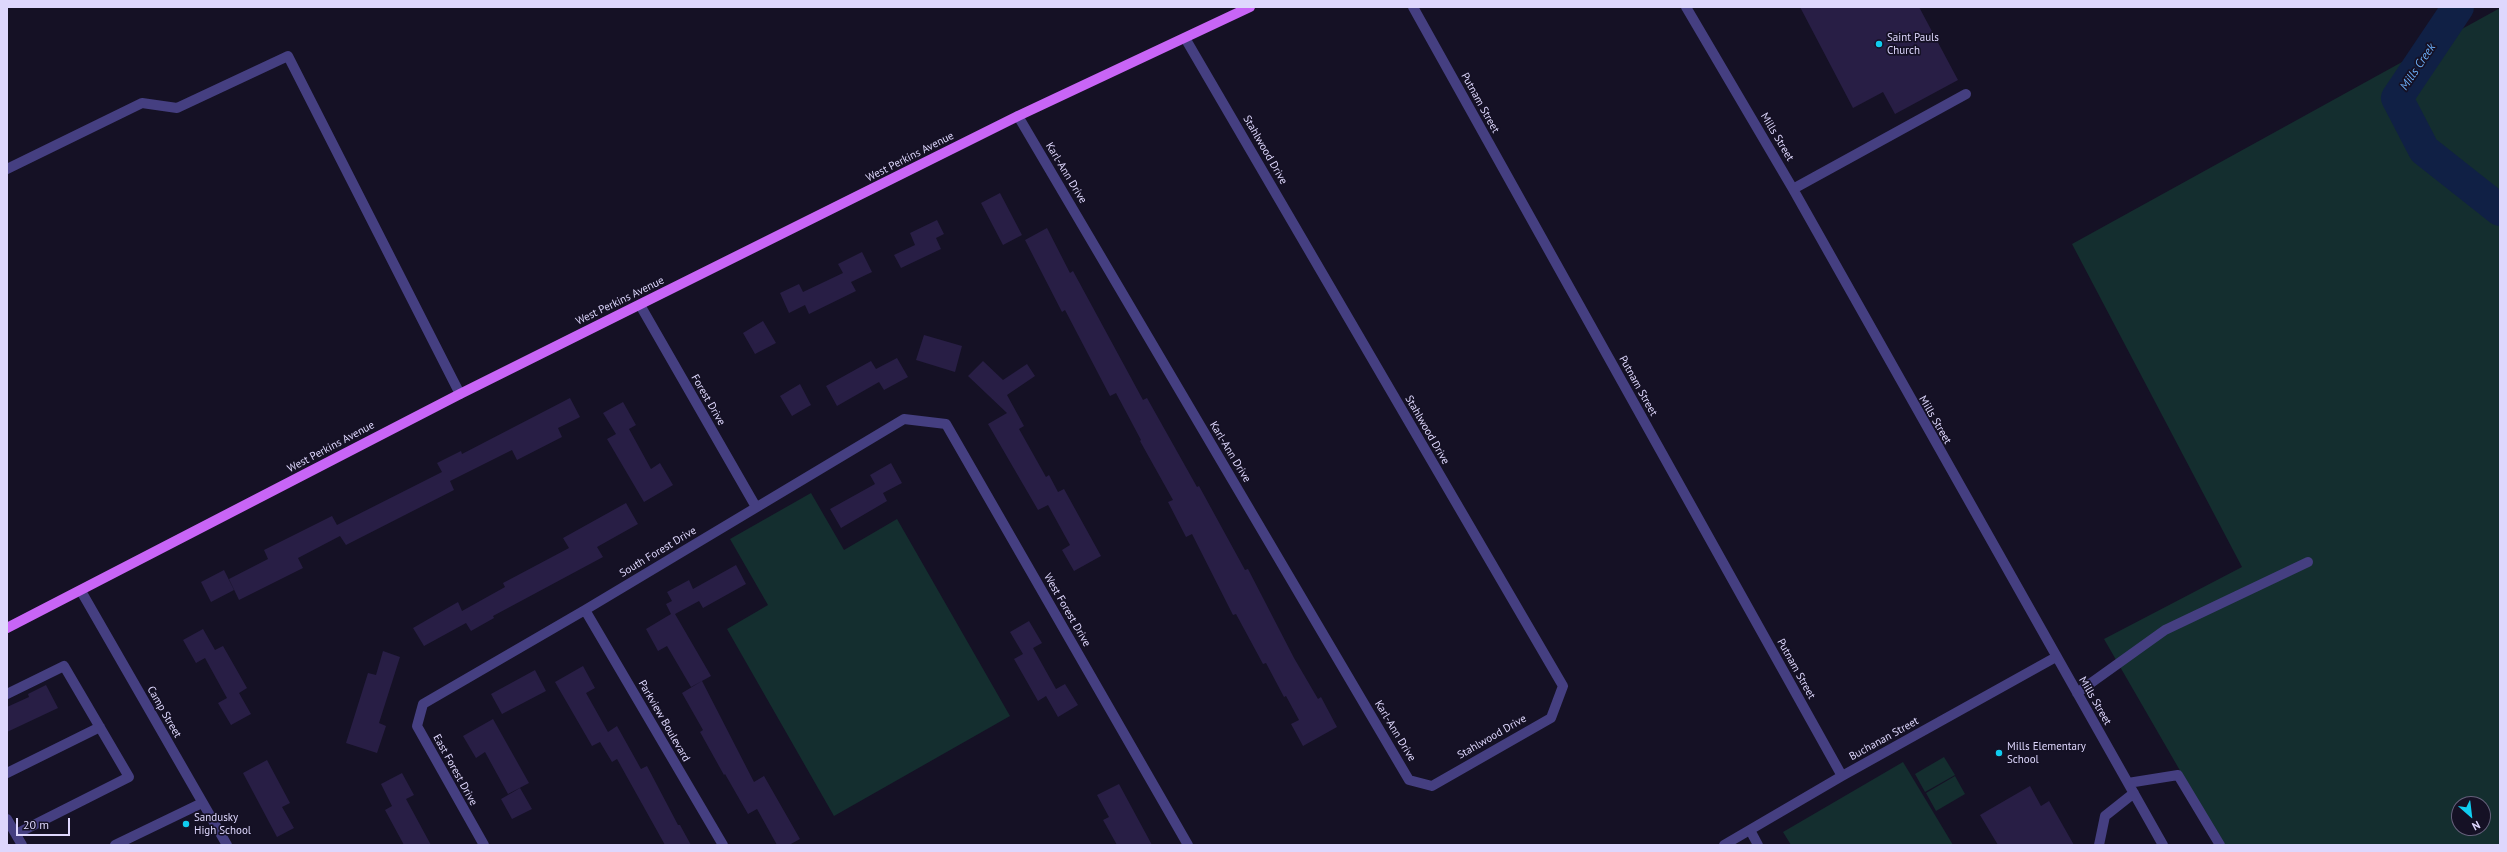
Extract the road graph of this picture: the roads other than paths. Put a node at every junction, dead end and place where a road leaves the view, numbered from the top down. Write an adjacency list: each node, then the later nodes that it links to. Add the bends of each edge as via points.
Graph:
1 (1250, 7): 4 (main road, West Perkins Avenue)
2 (1413, 7): 23 (street, Putnam Street)
3 (1686, 7): 8 (street, Mills Street)
4 (1186, 38): 6 (main road, West Perkins Avenue); 25 (street, Stahlwood Drive, via 1563,686 1551,718)
5 (1966, 94): 8 (street)
6 (1018, 116): 9 (main road, West Perkins Avenue); 25 (street, Karl-Ann Drive, via 1409,780)
7 (7, 169): 10 (street, via 142,103 177,108 288,56)
8 (1793, 189): 17 (street, Mills Street)
9 (640, 306): 10 (main road, West Perkins Avenue); 12 (street, Forest Drive)
10 (460, 394): 14 (main road, West Perkins Avenue)
11 (904, 419): 12 (street, South Forest Drive); 36 (street, West Forest Drive, via 946,424)
12 (756, 507): 15 (street, South Forest Drive)
13 (2308, 562): 18 (street, via 2165,630)
14 (81, 591): 16 (main road, West Perkins Avenue); 27 (street, Camp Street)
15 (585, 610): 20 (street, South Forest Drive); 35 (street, Parkview Boulevard)
16 (7, 628)
17 (2056, 657): 18 (street, Mills Street); 23 (street, Buchanan Street)
18 (2077, 693): 24 (street, Mills Street)
19 (7, 694): 21 (street, via 64,666)
20 (423, 704): 34 (street, East Forest Drive, via 417,726)
21 (100, 727): 22 (street); 30 (street, via 129,777)
22 (7, 774)
23 (1842, 776): 29 (street, Buchanan Street)
24 (2128, 784): 26 (street, Mills Street); 41 (street, via 2178,775)
25 (1432, 786)
26 (2134, 793): 39 (street, via 2104,816); 40 (street, Mills Street)
27 (202, 803): 32 (street); 33 (street, Camp Street)
28 (7, 819): 30 (street)
29 (1750, 830): 37 (street, Buchanan Street); 38 (street)
30 (16, 834): 31 (street)
31 (22, 845)
32 (115, 845)
33 (227, 845)
34 (484, 845)
35 (723, 845)
36 (1188, 845)
37 (1724, 845)
38 (1758, 845)
39 (2099, 845)
40 (2163, 845)
41 (2220, 845)

